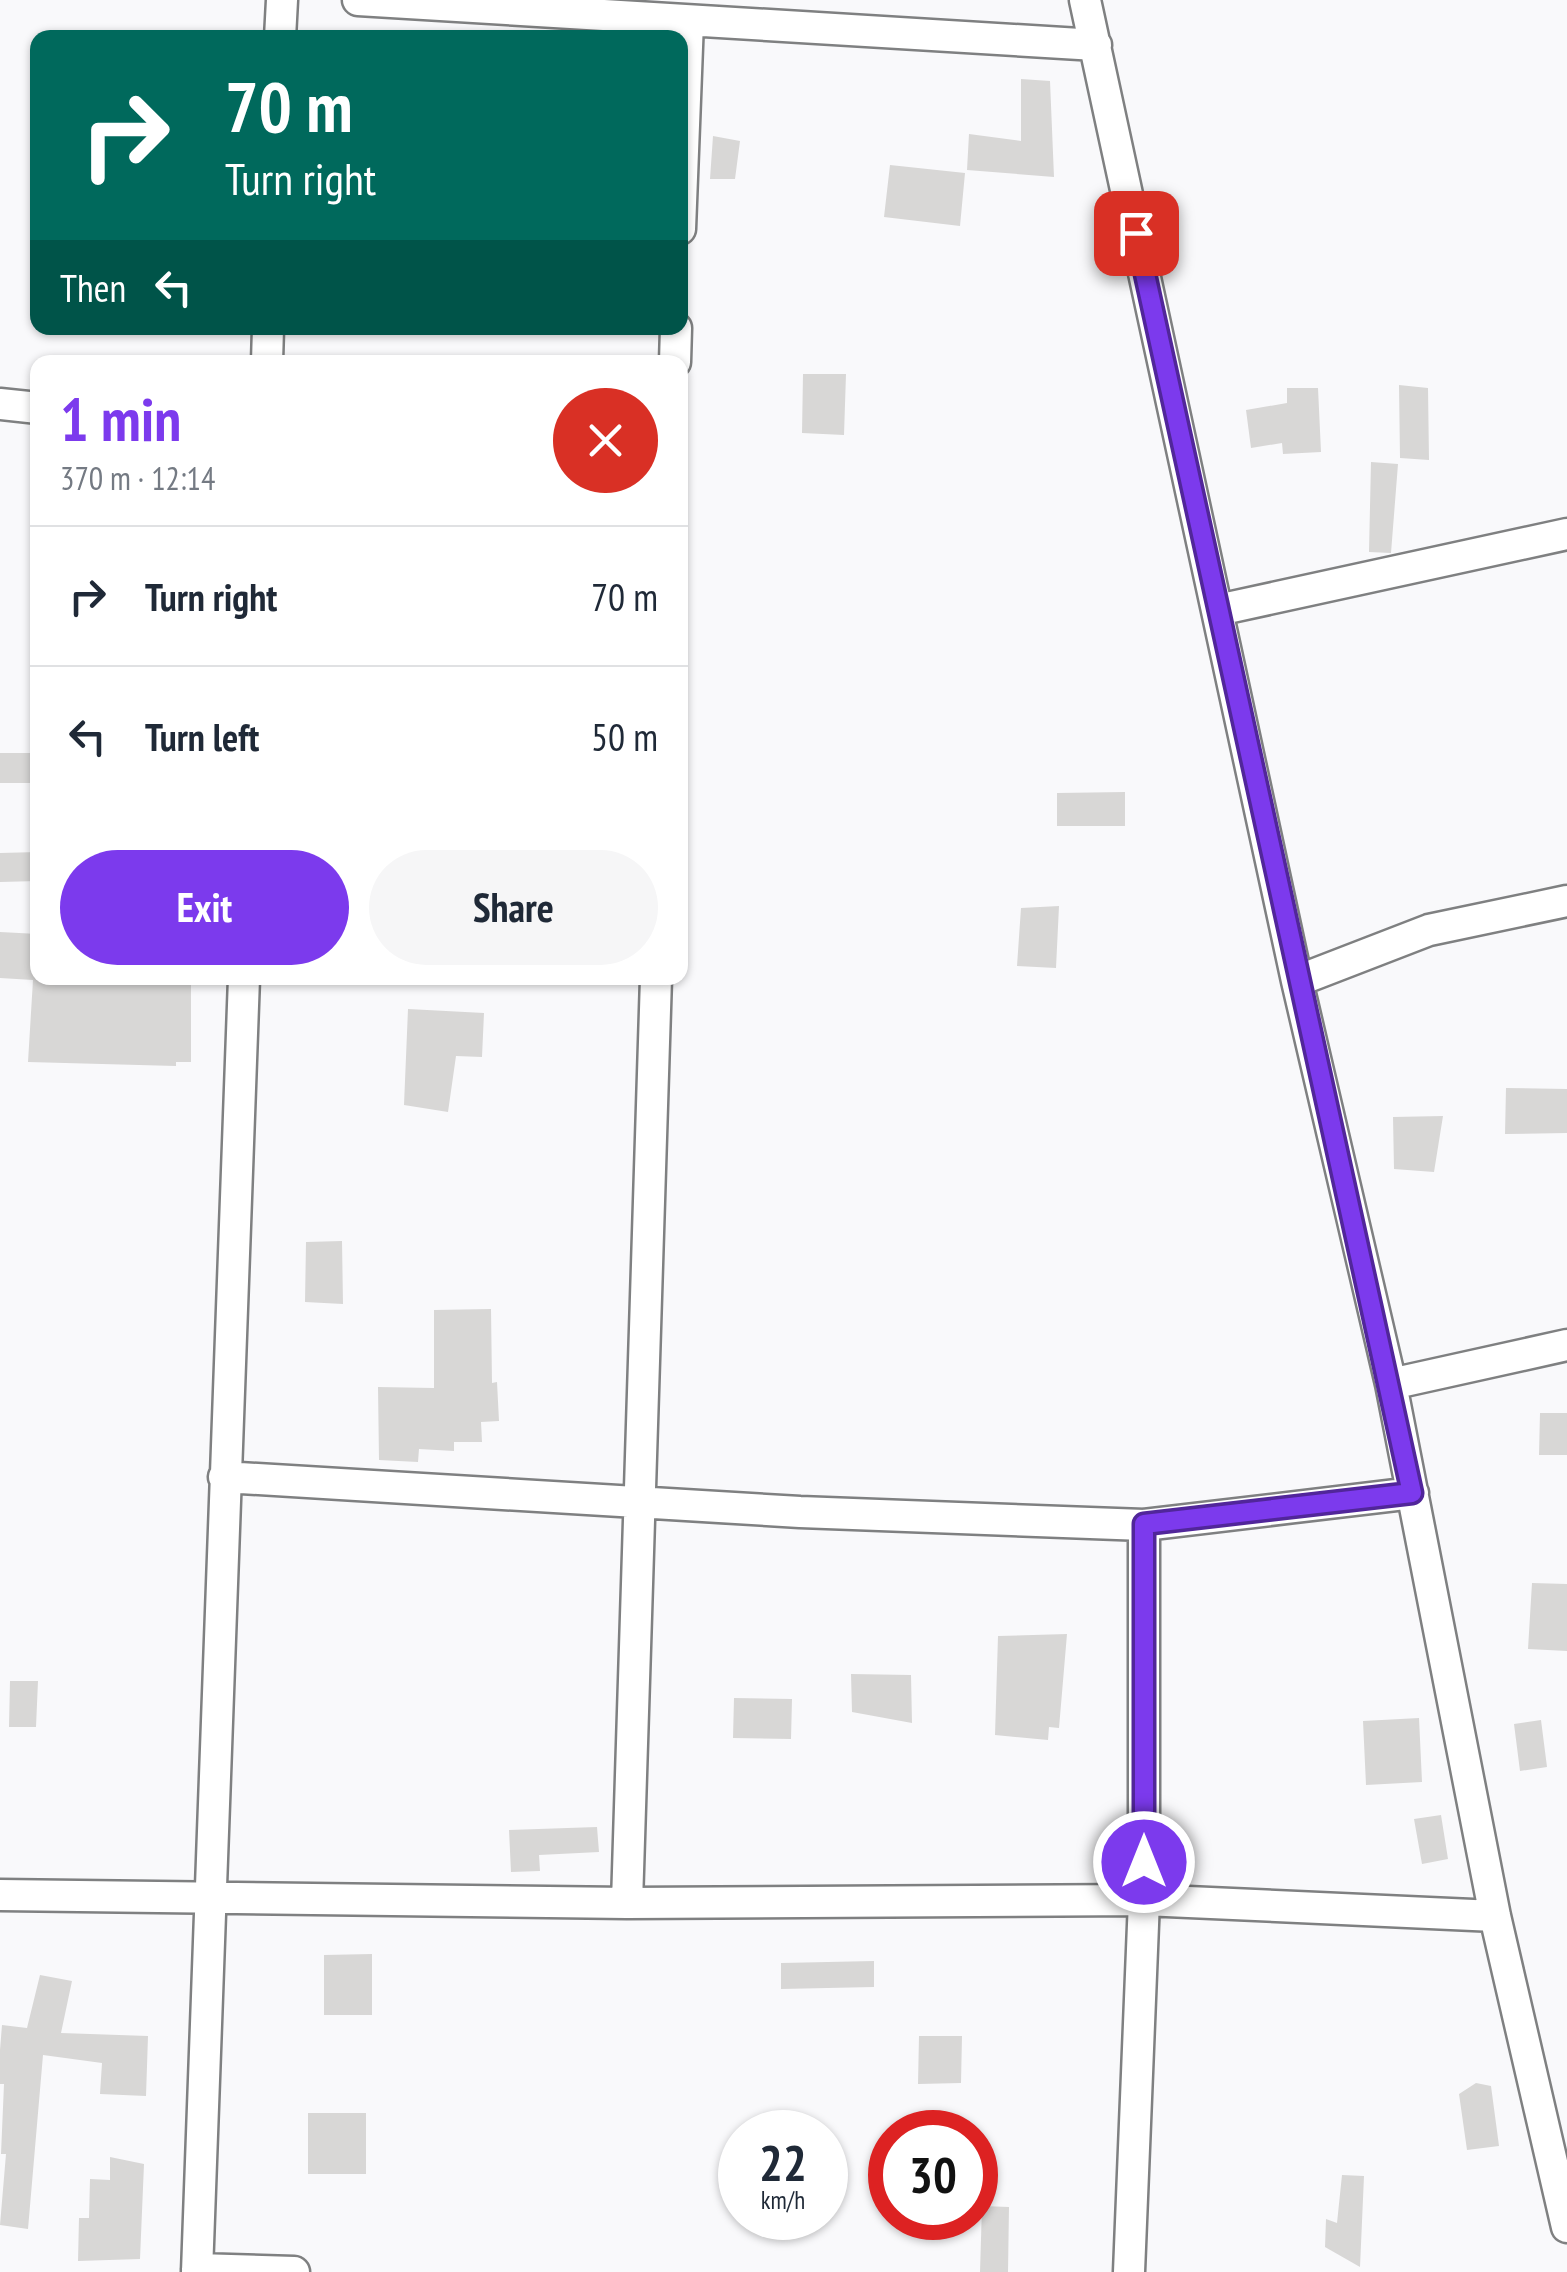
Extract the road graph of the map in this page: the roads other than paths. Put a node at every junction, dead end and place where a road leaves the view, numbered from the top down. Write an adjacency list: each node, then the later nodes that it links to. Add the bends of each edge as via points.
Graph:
1 (282, 0): 5 (street)
2 (358, 0): 4 (street)
3 (1086, 0): 7 (street)
4 (688, 20): 6 (street); 7 (street)
5 (280, 30)
6 (688, 30)
7 (1096, 45): 11 (street)
8 (0, 404): 9 (street)
9 (30, 407)
10 (1567, 534): 11 (street)
11 (1218, 610): 13 (street)
12 (1567, 901): 13 (street, via 1429,930)
13 (1298, 982): 17 (street)
14 (244, 985): 18 (street)
15 (656, 985): 20 (street)
16 (1567, 1345): 17 (street)
17 (1391, 1384): 19 (street)
18 (224, 1476): 20 (street); 23 (street)
19 (1412, 1493): 21 (street); 26 (street)
20 (640, 1503): 21 (street); 25 (street)
21 (1144, 1524): 24 (street)
22 (0, 1895): 23 (street)
23 (210, 1897): 25 (street); 28 (street)
24 (1144, 1900): 25 (street); 26 (street); 30 (street)
25 (627, 1903)
26 (1496, 1916): 27 (street)
27 (1567, 2227)
28 (197, 2270): 29 (street)
29 (294, 2272)
30 (1129, 2272)

